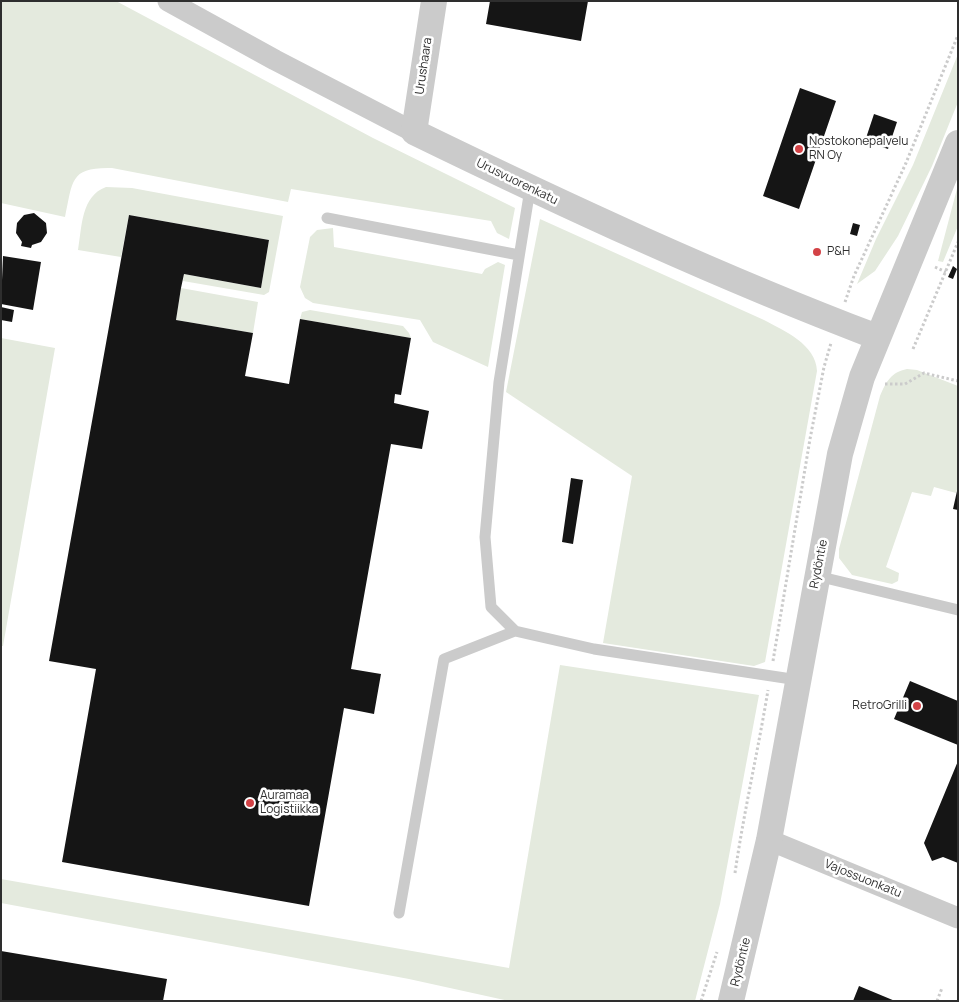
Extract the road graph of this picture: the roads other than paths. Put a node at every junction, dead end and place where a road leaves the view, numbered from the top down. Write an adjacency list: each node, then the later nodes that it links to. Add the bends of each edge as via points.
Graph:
1 (168, 1): 3 (street, Urusvuorenkatu)
2 (434, 1): 3 (street, Urushaara)
3 (414, 132): 5 (street, Urusvuorenkatu)
4 (958, 143): 8 (street, Rydöntie)
5 (530, 189): 7 (lane); 8 (street, Urusvuorenkatu, via 712,270)
6 (327, 218): 7 (lane)
7 (519, 255): 11 (lane, via 499,382 485,537 491,606)
8 (877, 337): 9 (street, Rydöntie, via 840,454)
9 (817, 576): 10 (lane); 12 (street, Rydöntie)
10 (958, 610)
11 (515, 631): 12 (lane, via 594,649); 14 (lane, via 444,659)
12 (798, 680): 13 (street, Rydöntie)
13 (769, 840): 15 (street, Vajossuonkatu); 16 (street, Rydöntie)
14 (399, 913)
15 (958, 918)
16 (731, 1001)

